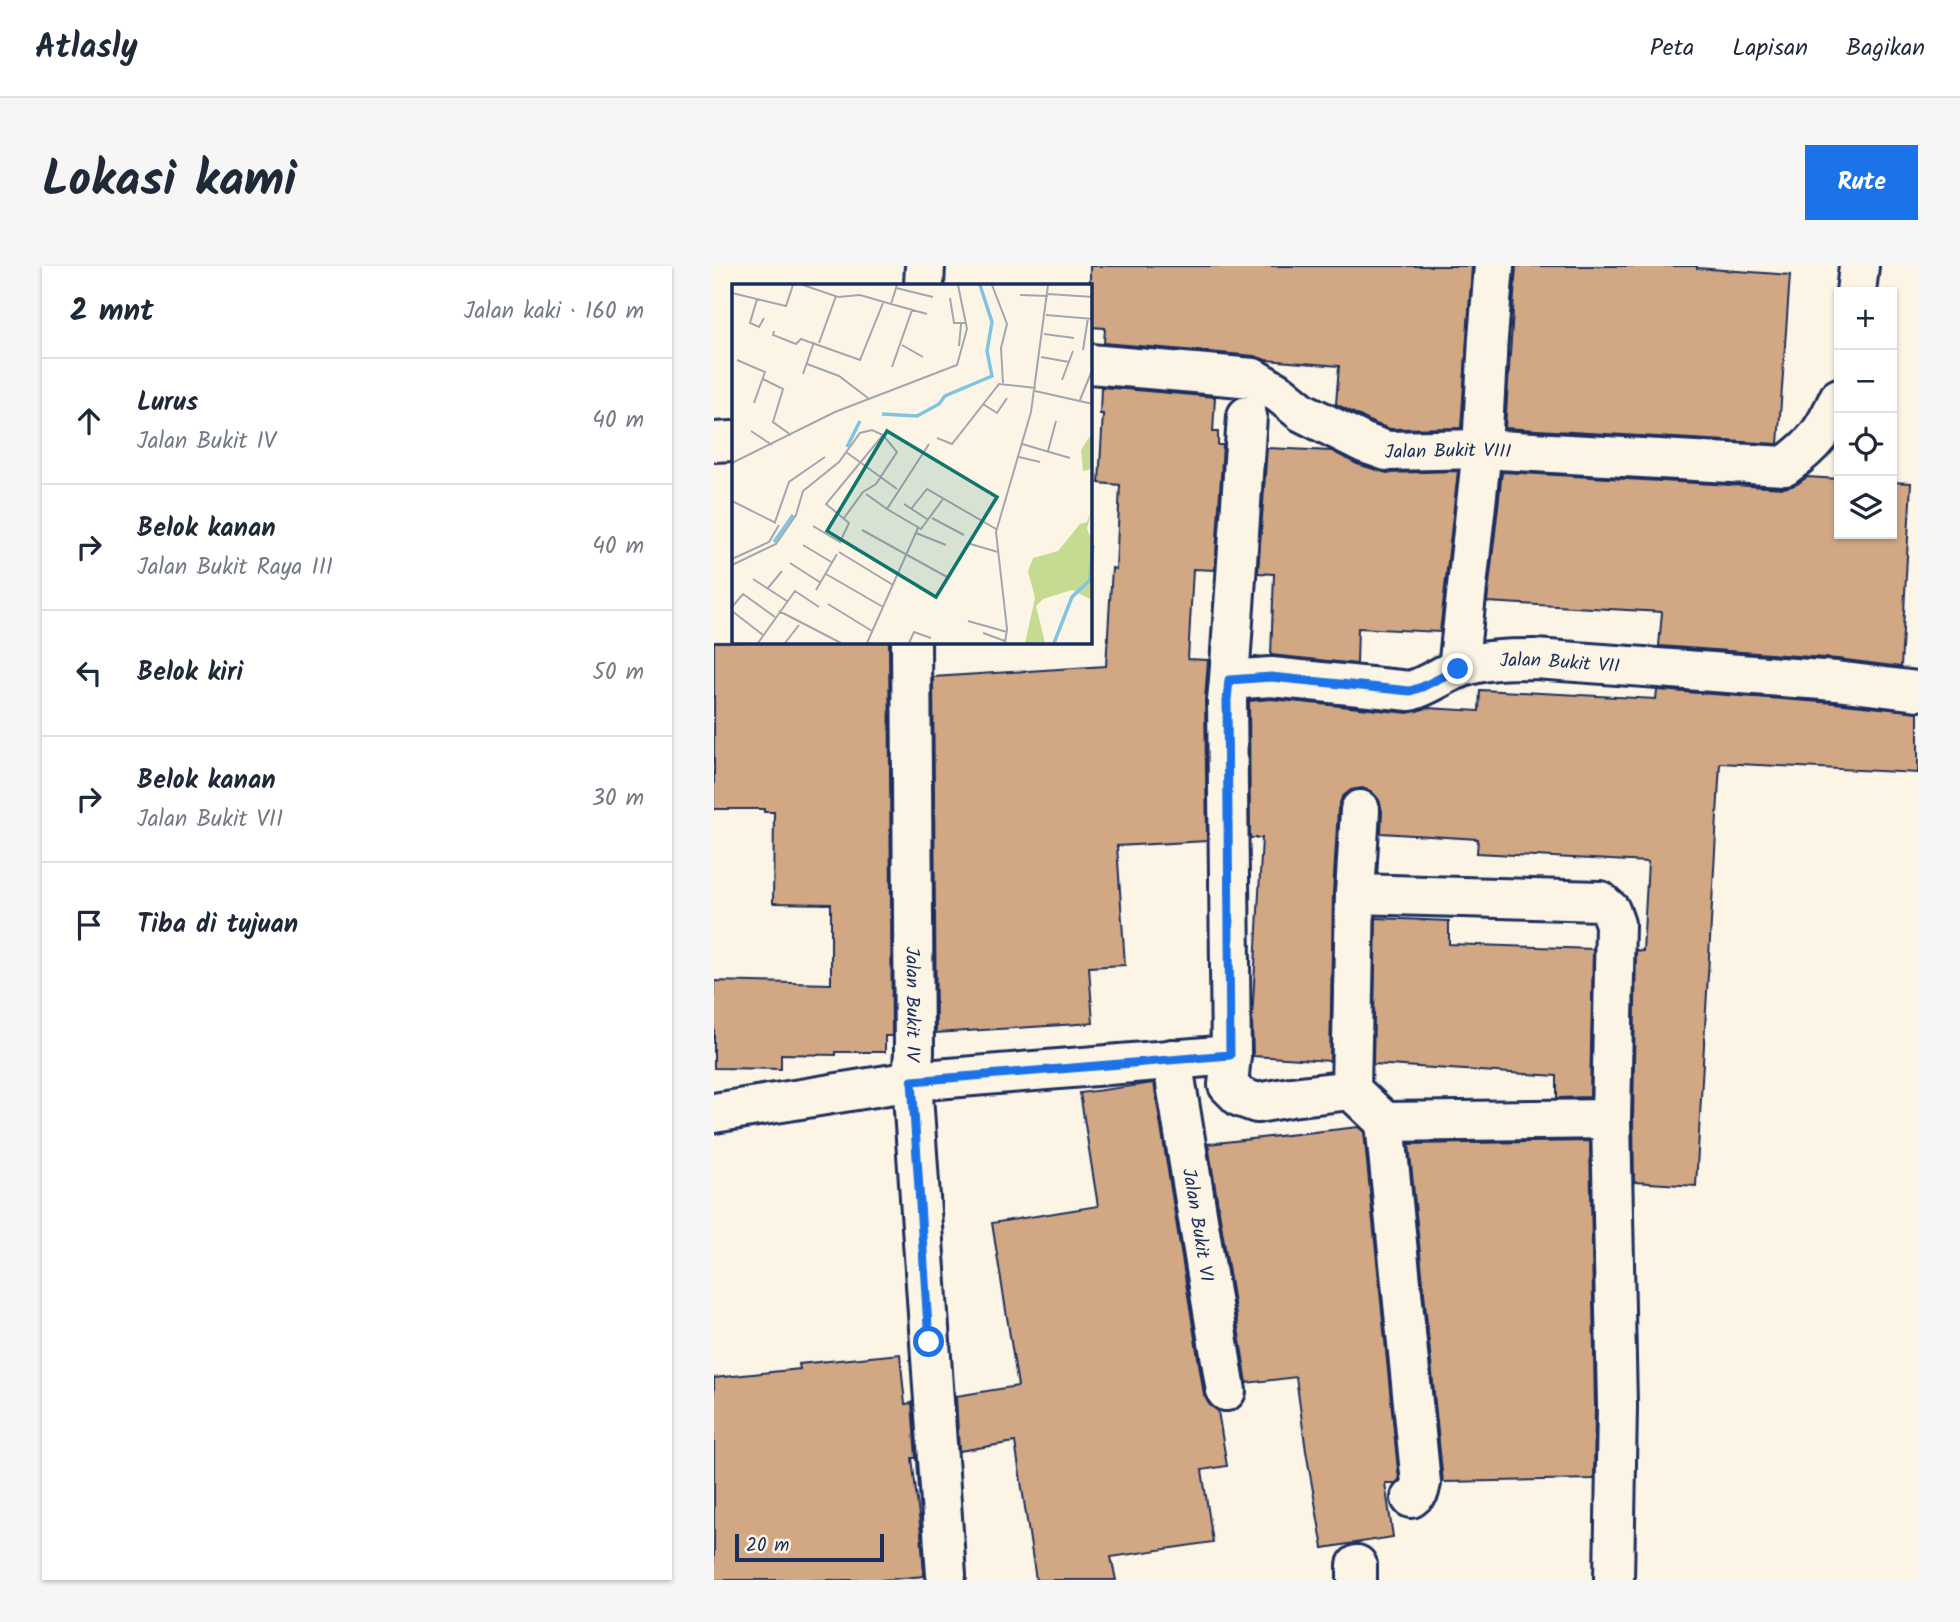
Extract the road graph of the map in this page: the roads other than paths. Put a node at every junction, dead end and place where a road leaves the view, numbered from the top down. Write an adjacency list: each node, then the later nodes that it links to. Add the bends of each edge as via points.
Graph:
1 (925, 266): 4 (street)
2 (1494, 266): 11 (street)
3 (1859, 266): 5 (street)
4 (924, 284)
5 (1857, 287)
6 (1092, 364): 11 (street, Jalan Bukit VIII, via 1253,378 1302,412 1387,451)
7 (1834, 410): 11 (street, Jalan Bukit VIII, via 1816,442 1785,466)
8 (1247, 416): 14 (street)
9 (732, 441): 10 (street)
10 (714, 442)
11 (1482, 449): 13 (street)
12 (911, 644): 20 (street, Jalan Bukit IV)
13 (1458, 669): 14 (street, Jalan Bukit VII, via 1410,691 1271,677); 15 (street, Jalan Bukit VII, via 1495,659 1535,659)
14 (1228, 690): 18 (street)
15 (1918, 691)
16 (1360, 810): 17 (street)
17 (1355, 894): 21 (street); 23 (street, via 1600,901 1615,924)
18 (1230, 1055): 19 (street); 21 (street, via 1228,1085 1240,1097 1257,1103)
19 (1172, 1059): 20 (street); 25 (street, Jalan Bukit VI)
20 (912, 1081): 22 (street); 27 (street, Jalan Bukit IV)
21 (1351, 1090): 24 (street)
22 (714, 1113)
23 (1611, 1119): 24 (street); 28 (street, via 1617,1406)
24 (1385, 1122): 26 (street, via 1421,1483)
25 (1226, 1391)
26 (1411, 1498)
27 (946, 1575)
28 (1614, 1580)

